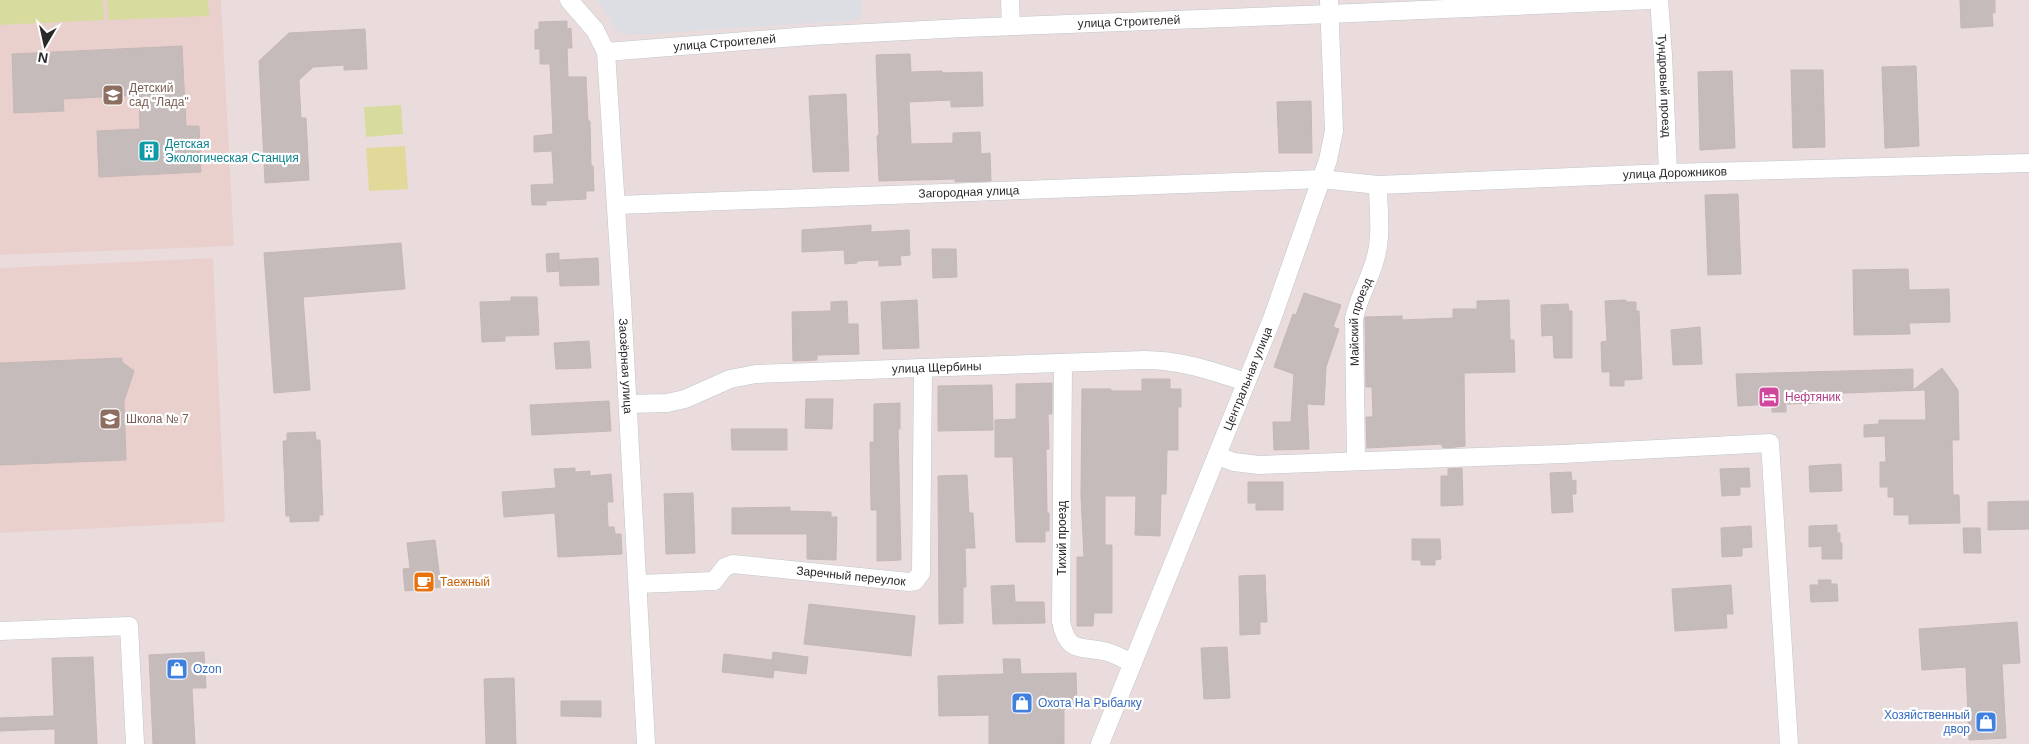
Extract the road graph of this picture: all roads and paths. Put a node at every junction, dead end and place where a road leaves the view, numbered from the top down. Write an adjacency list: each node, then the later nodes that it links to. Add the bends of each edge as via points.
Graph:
1 (569, 0): 7 (street, Заозёрная улица, via 595,30)
2 (1010, 0): 6 (street)
3 (1652, 0): 5 (street, улица Строителей)
4 (1658, 0): 9 (street, Тундровый проезд)
5 (1330, 7): 6 (street, улица Строителей); 10 (street, Центральная улица, via 1334,131)
6 (1011, 26): 7 (street, улица Строителей, via 809,36)
7 (606, 52): 12 (street, Заозёрная улица)
8 (2029, 163): 9 (street, улица Дорожников)
9 (1668, 173): 11 (street, улица Дорожников)
10 (1321, 179): 11 (street, улица Дорожников); 12 (street, Загородная улица); 15 (street, Центральная улица, via 1272,319)
11 (1378, 186): 18 (street, Майский проезд, via 1379,246 1354,319)
12 (617, 205): 16 (street, Заозёрная улица)
13 (1063, 362): 14 (street, улица Щербины); 15 (street, улица Щербины, via 1162,360 1200,366); 21 (street, Тихий проезд, via 1063,629 1071,645 1114,654)
14 (923, 368): 16 (street, улица Щербины, via 756,374 730,379 685,400); 19 (street, Заречный переулок, via 922,573 915,581 733,564 724,567 714,582)
15 (1246, 382): 17 (street, Центральная улица)
16 (628, 404): 19 (street, Заозёрная улица)
17 (1217, 456): 18 (street, via 1259,465); 21 (street, Центральная улица)
18 (1356, 460): 25 (street, via 1770,444)
19 (639, 584): 23 (street, Заозёрная улица)
20 (0, 632): 22 (street, via 129,626)
21 (1133, 664): 24 (street, Центральная улица)
22 (135, 744)
23 (646, 744)
24 (1100, 744)
25 (1789, 744)

